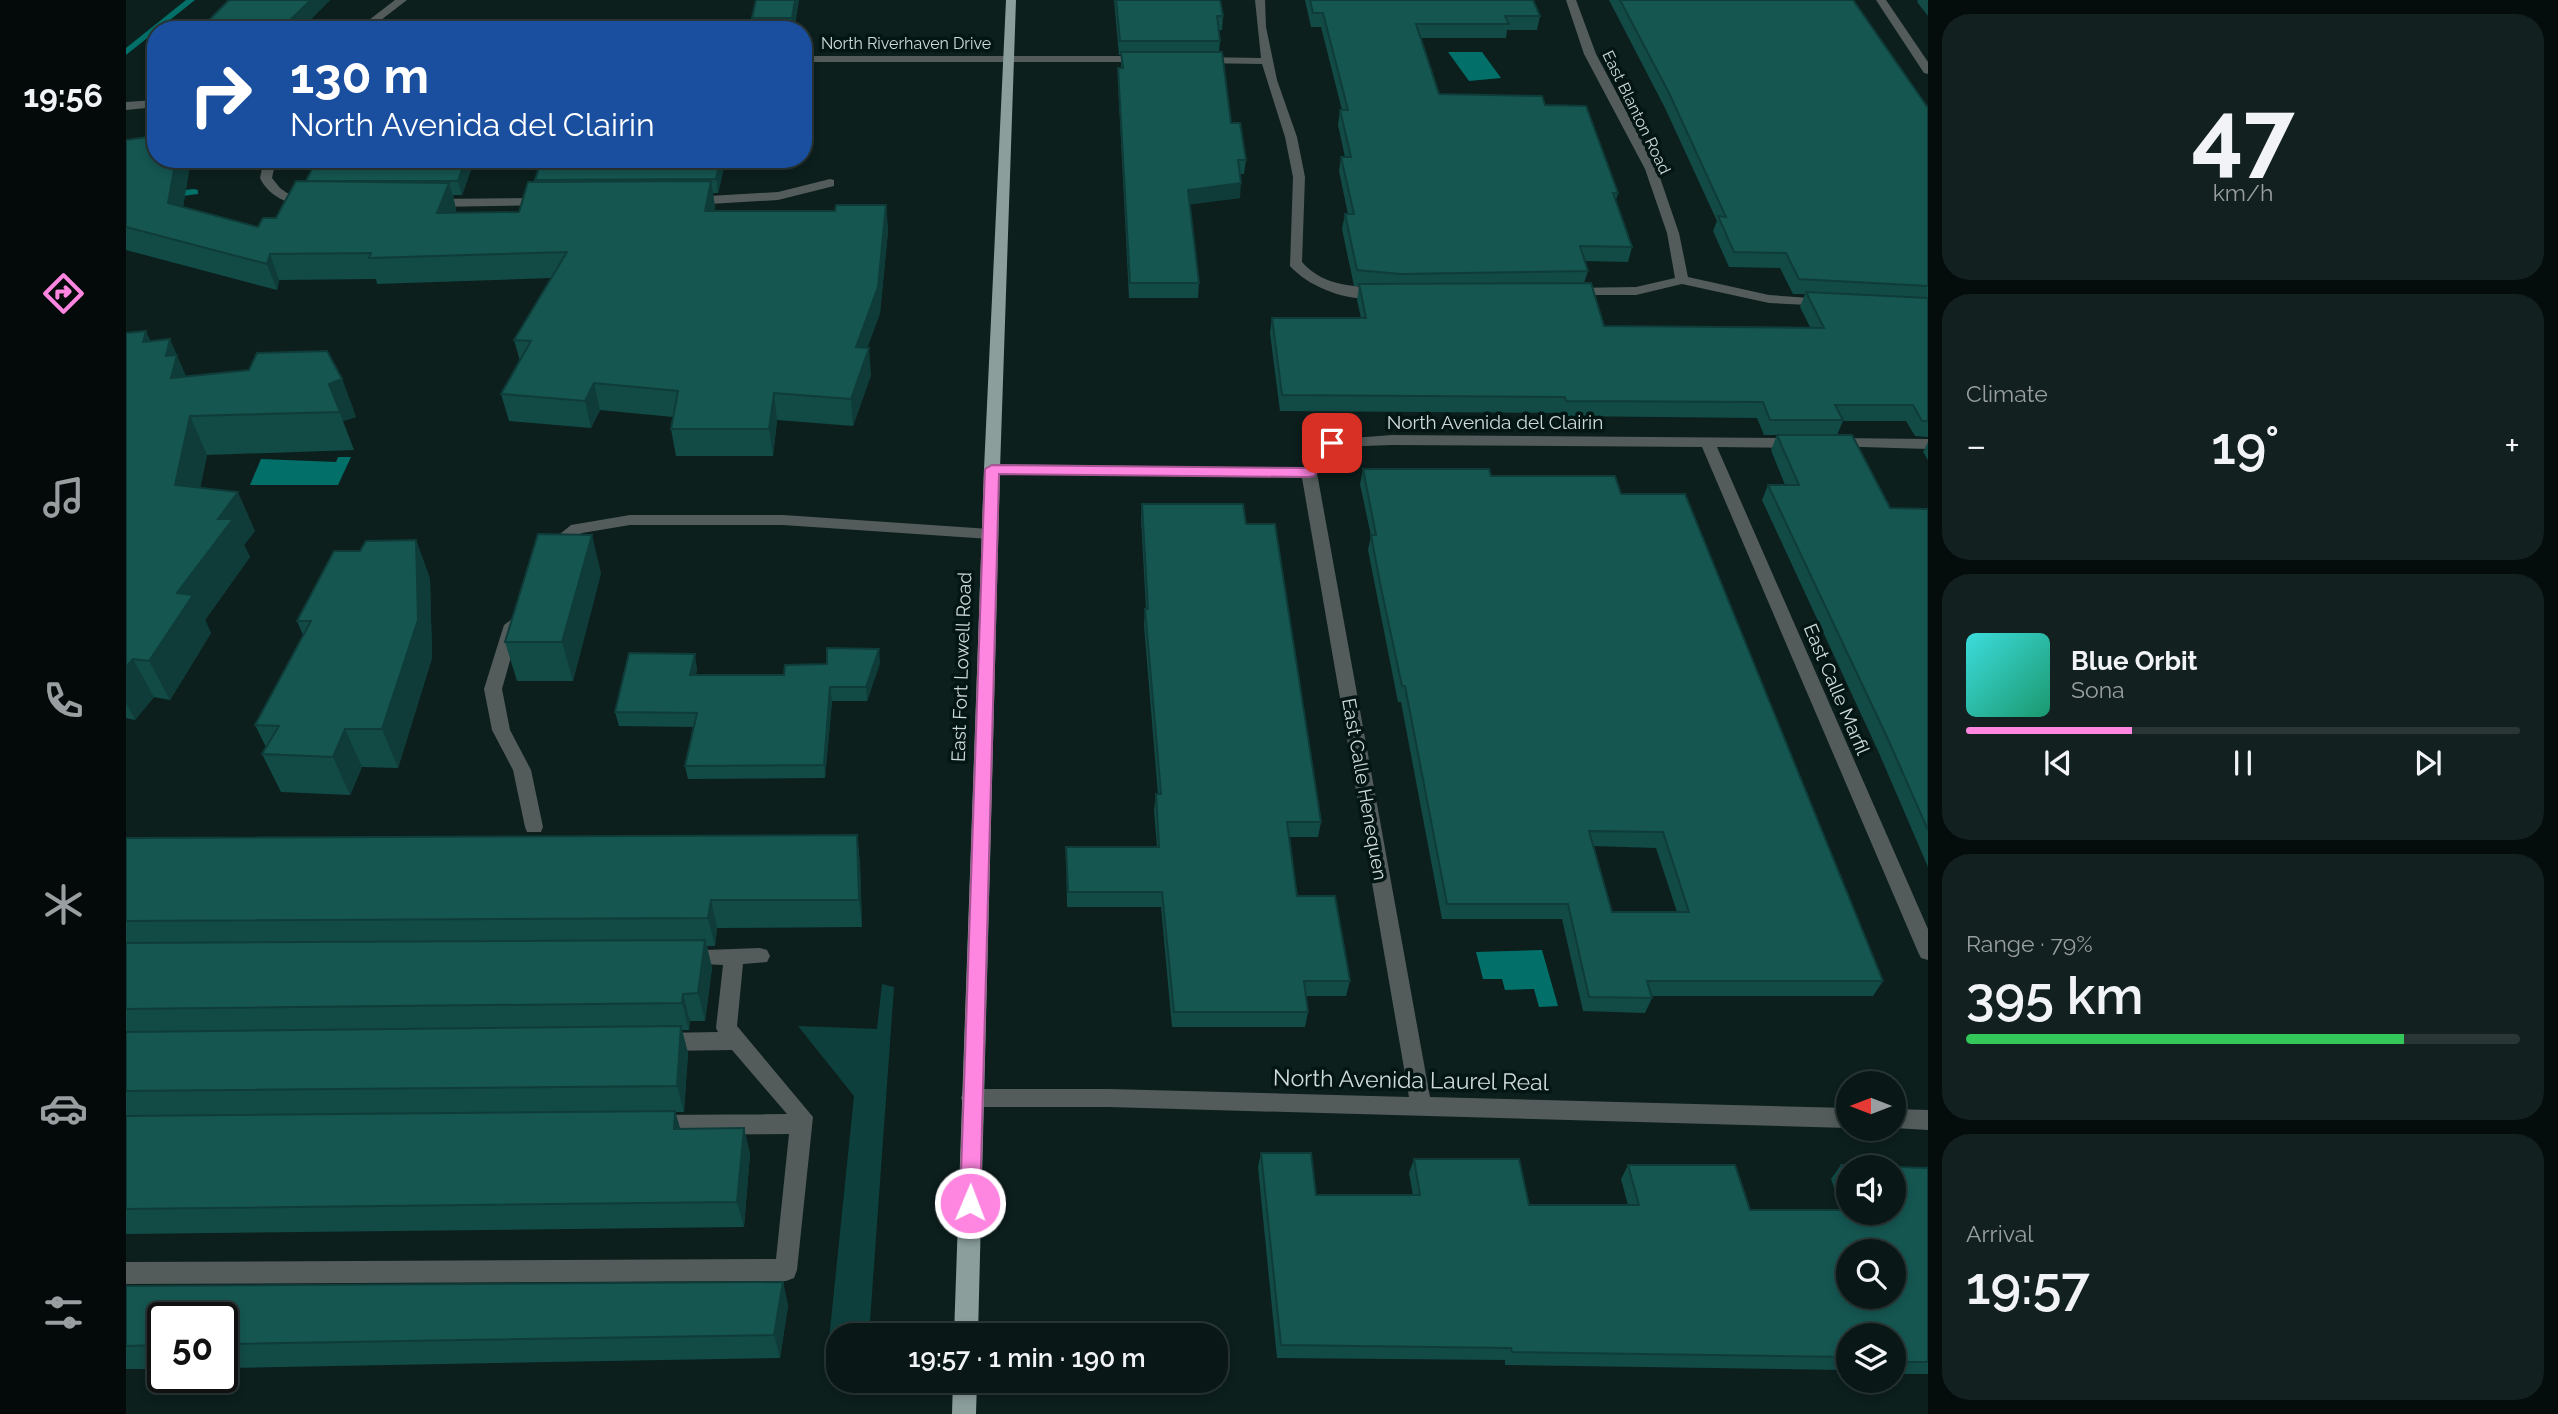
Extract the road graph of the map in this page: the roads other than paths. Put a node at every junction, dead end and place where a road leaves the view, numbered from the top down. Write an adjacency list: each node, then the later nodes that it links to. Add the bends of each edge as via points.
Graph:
1 (402, 0): 6 (street)
2 (1011, 0): 7 (main road, East Fort Lowell Road)
3 (1260, 0): 11 (street)
4 (1571, 0): 21 (street, East Blanton Road, via 1590,54 1651,169 1673,233)
5 (1881, 0): 12 (street)
6 (373, 21)
7 (1009, 58): 8 (street, North Riverhaven Drive); 9 (street, North Riverhaven Drive); 27 (main road, East Fort Lowell Road)
8 (812, 59)
9 (1162, 59)
10 (1189, 59): 11 (street)
11 (1267, 61): 23 (street, via 1299,177 1295,263 1302,273 1322,284 1355,293)
12 (1928, 71)
13 (147, 104): 14 (street)
14 (126, 106)
15 (266, 168): 19 (street, via 267,184 275,192)
16 (830, 183): 17 (street, via 779,196)
17 (678, 201)
18 (554, 202): 20 (street)
19 (321, 203)
20 (415, 203)
21 (1682, 280): 22 (street, via 1636,291); 24 (street, via 1769,299)
22 (1558, 293)
23 (1396, 295)
24 (1834, 304)
25 (1707, 442): 26 (street, North Avenida del Clairin); 28 (street, North Avenida del Clairin, via 1332,443); 33 (street, East Calle Marfil)
26 (1928, 444)
27 (992, 469): 28 (street); 29 (main road, East Fort Lowell Road)
28 (1309, 473): 40 (street, East Calle Henequen)
29 (990, 534): 30 (street, via 783,520 630,520 577,529); 39 (main road, East Fort Lowell Road)
30 (537, 559)
31 (516, 612): 32 (street, via 493,689 501,730 522,770)
32 (534, 827)
33 (1928, 952)
34 (734, 956): 35 (street); 36 (street); 37 (street, via 726,1028)
35 (760, 956)
36 (665, 957)
37 (738, 1041): 38 (street); 44 (street, via 802,1117)
38 (641, 1042)
39 (972, 1098): 40 (street, North Avenida Laurel Real); 47 (main road, East Fort Lowell Road)
40 (1421, 1106): 41 (street, North Avenida Laurel Real)
41 (1836, 1118)
42 (1906, 1119): 43 (street)
43 (1928, 1120)
44 (801, 1124): 45 (street); 46 (street, via 786,1270)
45 (636, 1125)
46 (126, 1273)
47 (966, 1323)
48 (965, 1393): 49 (main road)
49 (964, 1414)

